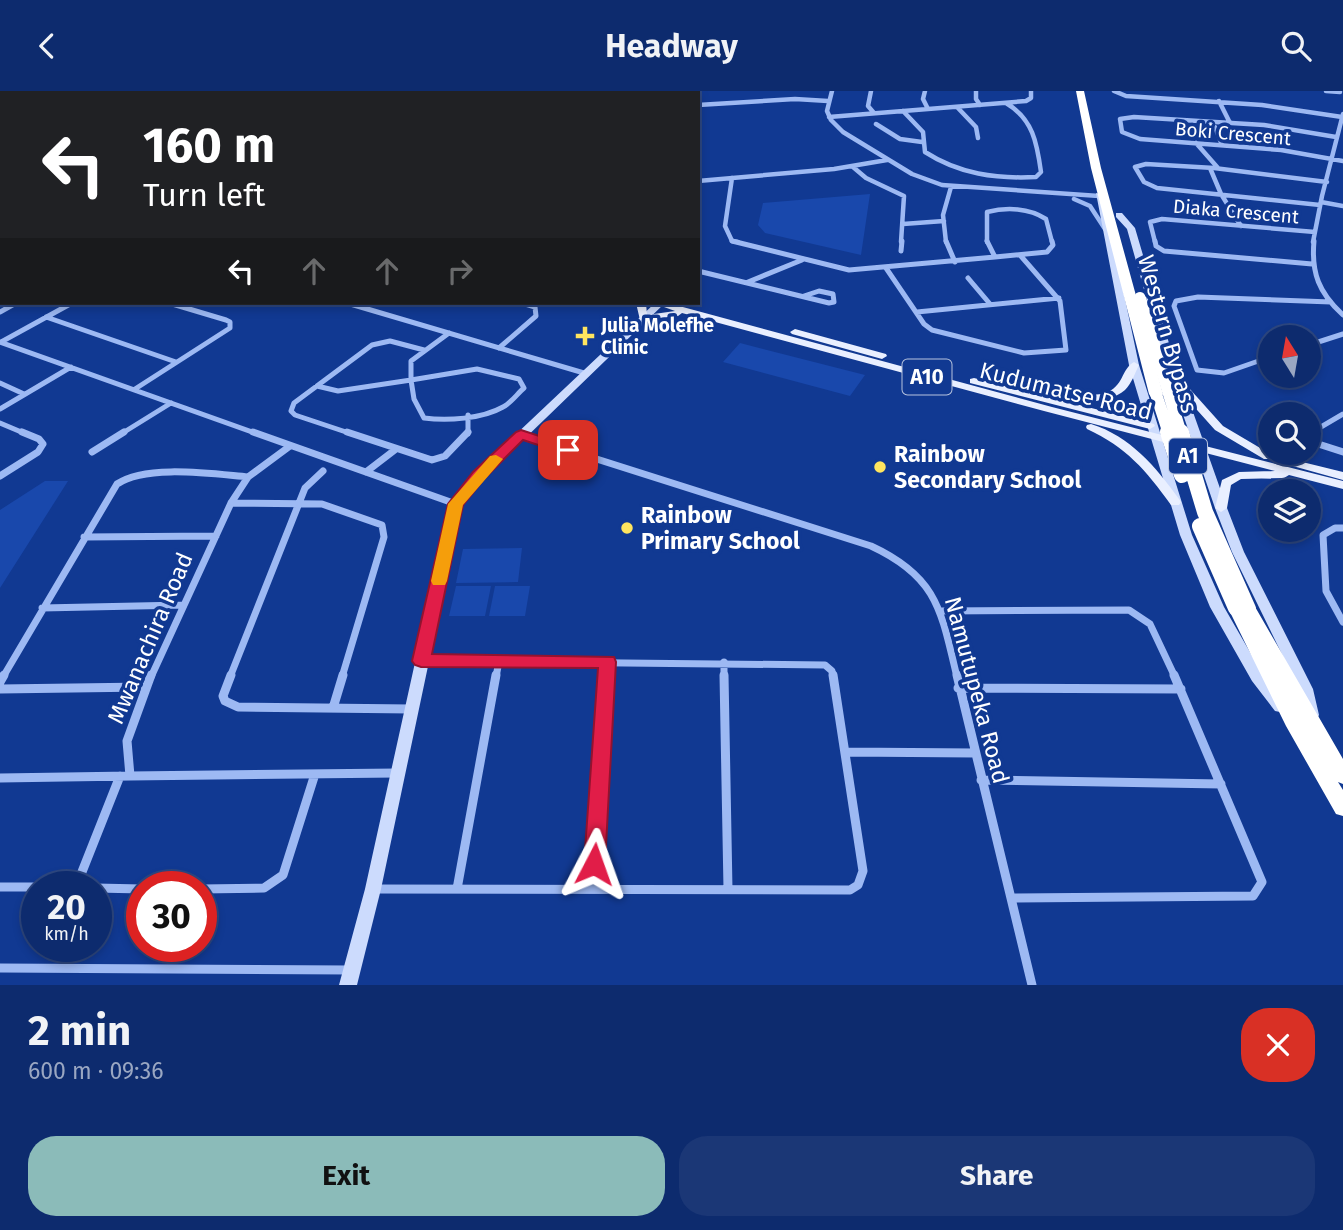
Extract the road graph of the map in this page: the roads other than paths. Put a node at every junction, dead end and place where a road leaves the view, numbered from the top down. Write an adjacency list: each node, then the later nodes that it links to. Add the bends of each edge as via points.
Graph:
1 (832, 91): 12 (street)
2 (871, 91): 20 (street, via 869,106)
3 (925, 91): 18 (street)
4 (976, 91): 16 (street)
5 (1031, 91): 14 (street, via 1029,100)
6 (1080, 91): 41 (highway, Western Bypass / A1)
7 (1089, 91): 46 (highway, Western Bypass / A1)
8 (1326, 91): 10 (street)
9 (1116, 92): 13 (street)
10 (1340, 92): 11 (street)
11 (1343, 99)
12 (828, 101): 15 (street); 22 (street)
13 (1219, 101): 21 (street); 23 (street)
14 (1006, 103): 16 (street); 28 (street, via 1034,127 1040,175 970,173 930,156)
15 (700, 105)
16 (980, 105): 17 (street)
17 (957, 107): 18 (street); 27 (street, via 976,127)
18 (928, 109): 19 (street)
19 (903, 111): 20 (street); 28 (street, via 923,132)
20 (874, 113): 22 (street)
21 (1343, 115): 26 (street)
22 (829, 117): 32 (street, via 843,132)
23 (1230, 123): 26 (street, Boki Crescent); 29 (street, Boki Crescent, via 1120,119 1122,132 1132,137)
24 (876, 124): 28 (street, via 900,138)
25 (1215, 127): 30 (street)
26 (1336, 137): 31 (street)
27 (978, 138)
28 (922, 142)
29 (1196, 143): 30 (street, Boki Crescent); 36 (street)
30 (1222, 145): 31 (street, Boki Crescent)
31 (1332, 159): 33 (street, Boki Crescent); 39 (street)
32 (887, 160): 34 (street); 40 (street)
33 (1343, 161)
34 (853, 167): 37 (street); 48 (street, via 902,194)
35 (1210, 168): 36 (street); 42 (street); 42 (street, via 1135,167 1150,186)
36 (1218, 168): 39 (street)
37 (732, 178): 38 (street); 55 (street, via 734,190 724,224 727,236 742,246)
38 (700, 181)
39 (1327, 182): 44 (street)
40 (951, 187): 43 (street); 47 (street)
41 (1100, 192): 43 (street); 50 (street); 99 (highway, Western Bypass / A1)
42 (1221, 194): 44 (street); 49 (street)
43 (1052, 195): 50 (street, via 1087,204)
44 (1321, 204): 45 (street); 51 (street)
45 (1343, 207)
46 (1119, 215): 92 (street, via 1131,228); 138 (highway, Western Bypass / A1, bridge, via 1205,512)
47 (944, 221): 48 (street); 56 (street, via 946,248)
48 (903, 224): 52 (street)
49 (1241, 226): 51 (street, Diaka Crescent); 57 (street, Diaka Crescent, via 1150,222 1156,246 1171,253)
50 (1105, 229): 89 (street)
51 (1315, 232): 57 (street)
52 (901, 251)
53 (1020, 255): 54 (street); 54 (street, via 1053,248 1049,225 1034,212 999,210 985,216 987,244); 63 (street)
54 (995, 258): 56 (street)
55 (802, 260): 58 (street, via 849,270); 61 (street)
56 (955, 262): 58 (street)
57 (1312, 264): 64 (street, via 1314,277)
58 (886, 268): 76 (street)
59 (700, 271): 61 (street)
60 (968, 278): 65 (street)
61 (747, 282): 62 (street)
62 (804, 296): 62 (street, via 829,303 834,302 833,295 821,291)
63 (1059, 297): 65 (street); 76 (street, via 1066,350 1035,354 932,330)
64 (1331, 302): 77 (street); 87 (street, via 1182,299 1174,306 1195,368 1218,375)
65 (990, 304): 76 (street)
66 (68, 305): 78 (street)
67 (176, 305): 88 (street, via 231,324)
68 (355, 305): 75 (street)
69 (371, 305): 75 (street)
70 (528, 305): 85 (street, via 535,307 536,316)
71 (641, 305): 80 (main road)
72 (657, 305): 80 (street)
73 (666, 305): 79 (main road, Kudumatse Road / A10)
74 (693, 305): 96 (main road, Kudumatse Road / A10)
75 (366, 308): 81 (street)
76 (916, 312)
77 (1343, 315)
78 (46, 317): 84 (street); 88 (street)
79 (709, 317): 80 (main road, via 670,313); 102 (main road, Kudumatse Road / A10)
80 (643, 319): 91 (street)
81 (449, 333): 85 (street); 86 (street)
82 (1343, 334): 83 (street)
83 (1321, 341)
84 (1, 342): 90 (street)
85 (499, 348): 91 (street)
86 (424, 351): 93 (street, via 411,361); 95 (street, via 379,342)
87 (1258, 361)
88 (176, 362): 97 (street)
89 (1134, 365): 96 (main road, via 1122,388 1111,395 1077,398); 99 (street)
90 (71, 367): 97 (street); 98 (street)
91 (584, 373): 109 (street)
92 (1176, 380): 103 (street); 114 (main road, via 1219,428)
93 (412, 381): 95 (street, via 338,391); 105 (street, via 424,418); 105 (street, via 482,369 519,379 525,386 500,408)
94 (0, 383): 98 (street)
95 (317, 386): 113 (street, via 294,403 291,411 295,415)
96 (995, 386): 108 (main road, Kudumatse Road / A10)
97 (135, 389): 100 (street)
98 (24, 394): 101 (street)
99 (1151, 399): 103 (street, via 1166,415 1178,415); 108 (street); 138 (highway, Western Bypass / A1, bridge, via 1196,517)
100 (170, 403): 112 (street); 115 (street)
101 (0, 409)
102 (1048, 409): 108 (main road, Kudumatse Road / A10); 128 (main road, via 1126,444)
103 (1185, 409): 110 (street)
104 (1343, 414): 107 (street)
105 (468, 415): 113 (street, via 468,434 439,459)
106 (0, 423): 122 (street, via 43,444)
107 (1321, 427)
108 (1154, 431): 110 (main road, Kudumatse Road / A10); 123 (street)
109 (521, 435): 131 (street); 139 (street, Namutupeka Road, via 887,553 923,578)
110 (1197, 441): 117 (main road, Kudumatse Road / A10); 121 (main road, Kudumatse Road / A10); 126 (street)
111 (1321, 445): 116 (street)
112 (290, 446): 120 (street); 125 (street, Mwanachira Road)
113 (396, 449): 120 (street)
114 (1258, 451)
115 (92, 452)
116 (1343, 452)
117 (1258, 455)
118 (1310, 465): 124 (main road, Kudumatse Road / A10)
119 (323, 471): 130 (street)
120 (366, 471): 131 (street)
121 (1302, 474): 127 (main road, Kudumatse Road / A10); 132 (main road, via 1239,476 1226,483)
122 (0, 476)
123 (1168, 476): 126 (street, via 1177,463 1185,462 1200,466); 128 (street)
124 (1343, 476)
125 (248, 477): 129 (street, Mwanachira Road); 135 (street, via 129,477 113,488)
126 (1211, 477): 132 (street)
127 (1343, 485)
128 (1175, 502): 152 (street, via 1217,607 1257,677)
129 (231, 503): 130 (street); 134 (street, Mwanachira Road)
130 (298, 503): 150 (street, via 329,506 377,522 385,531); 150 (street, via 223,696 238,707)
131 (456, 504): 141 (street)
132 (1221, 508): 153 (street, via 1306,689)
133 (1343, 528): 140 (street, via 1323,535 1326,591)
134 (216, 536): 135 (street); 136 (street, Mwanachira Road)
135 (85, 537): 137 (street)
136 (184, 605): 137 (street); 146 (street, Mwanachira Road)
137 (42, 608): 145 (street)
138 (1242, 610): 152 (highway, Western Bypass / A1); 153 (highway, Western Bypass / A1)
139 (941, 611): 147 (street, Namutupeka Road); 149 (street, via 1129,610 1150,624)
140 (1343, 622)
141 (421, 661): 142 (street); 151 (street)
142 (499, 661): 143 (street); 169 (street)
143 (607, 662): 144 (street); 170 (street)
144 (724, 663): 154 (street, via 817,663 829,667); 171 (street)
145 (0, 682)
146 (146, 687): 148 (street); 158 (street, Mwanachira Road, via 127,741)
147 (958, 688): 149 (street); 155 (street, Namutupeka Road)
148 (0, 689)
149 (1181, 689): 162 (street)
150 (333, 708): 151 (street)
151 (411, 709): 156 (street)
152 (1295, 726): 163 (highway, Western Bypass / A1)
153 (1315, 728): 159 (highway, Western Bypass / A1)
154 (846, 752): 155 (street); 171 (street, via 863,871 858,885 850,890)
155 (975, 753): 161 (street, Namutupeka Road)
156 (397, 773): 157 (street); 168 (street)
157 (315, 774): 158 (street); 167 (street, via 283,875 264,888)
158 (125, 776): 160 (street); 164 (street)
159 (1343, 776)
160 (0, 778)
161 (981, 780): 162 (street); 172 (street, Namutupeka Road)
162 (1222, 784): 172 (street, via 1262,882 1253,896)
163 (1343, 808)
164 (83, 871)
165 (0, 887): 166 (street)
166 (21, 887)
167 (217, 889)
168 (373, 889): 169 (street); 174 (street)
169 (457, 889): 170 (street)
170 (592, 889): 171 (street)
171 (728, 889)
172 (1011, 898): 176 (street, Namutupeka Road)
173 (0, 968): 174 (street)
174 (352, 969): 175 (street)
175 (348, 985)
176 (1032, 985)

